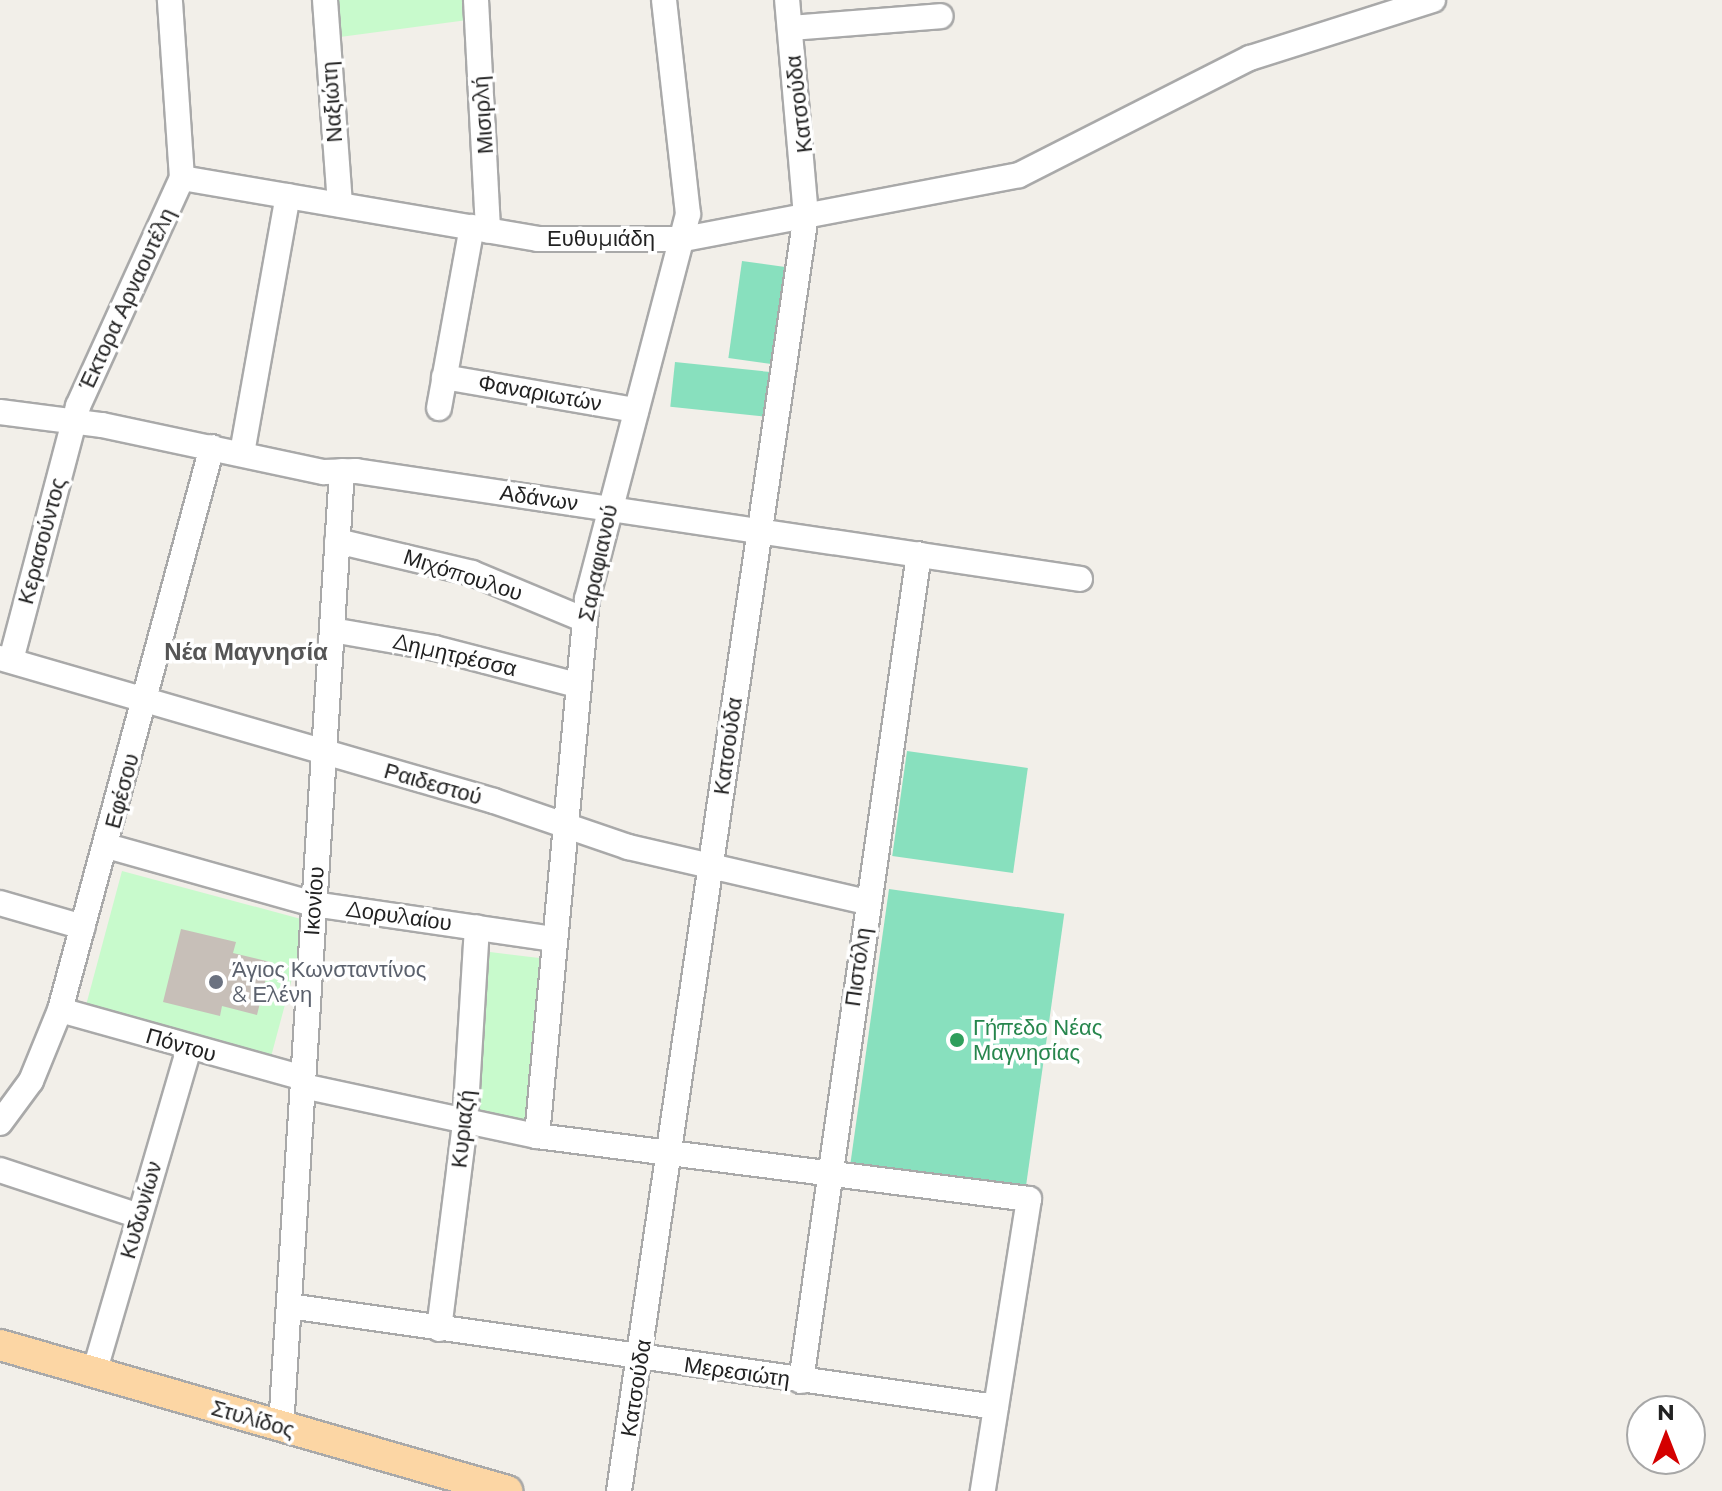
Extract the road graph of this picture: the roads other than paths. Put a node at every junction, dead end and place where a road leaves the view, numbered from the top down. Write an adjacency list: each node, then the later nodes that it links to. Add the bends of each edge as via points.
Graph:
1 (170, 0): 9 (street)
2 (325, 0): 11 (street, Ναξιώτη)
3 (476, 0): 13 (street, Μισιρλή)
4 (664, 0): 14 (street, Σαραφιανού, via 688,214)
5 (787, 0): 8 (street, Κατσούδα)
6 (1433, 0): 12 (street, Ευθυμιάδη, via 1250,58 1019,175)
7 (941, 16): 8 (street)
8 (790, 28): 12 (street, Κατσούδα)
9 (182, 178): 10 (street, Ευθυμιάδη); 19 (street, Έκτορα Αρναουτέλη)
10 (288, 196): 11 (street, Ευθυμιάδη); 21 (street)
11 (340, 204): 13 (street, Ευθυμιάδη)
12 (806, 216): 14 (street, Ευθυμιάδη); 24 (street, Κατσούδα)
13 (480, 229): 14 (street, Ευθυμιάδη, via 538,239); 15 (street, Μισιρλή)
14 (684, 239): 17 (street, Σαραφιανού)
15 (444, 377): 16 (street, Μισιρλή); 17 (street, Φαναριωτών)
16 (439, 408)
17 (636, 410): 23 (street, Σαραφιανού)
18 (0, 412): 19 (street, Αδάνων)
19 (73, 421): 20 (street, Αδάνων); 30 (street, Κερασούντος)
20 (212, 447): 21 (street, Αδάνων); 32 (street, Εφέσου)
21 (242, 453): 22 (street, Αδάνων)
22 (342, 471): 23 (street, Αδάνων); 25 (street, Ικονίου)
23 (610, 507): 24 (street, Αδάνων); 28 (street, Σαραφιανού)
24 (758, 529): 26 (street, Αδάνων); 36 (street, Κατσούδα)
25 (337, 541): 28 (street, Μιχόπουλου, via 472,573); 29 (street, Ικονίου)
26 (919, 554): 27 (street, Αδάνων); 37 (street, Πιστόλη)
27 (1080, 579)
28 (585, 620): 31 (street, Σαραφιανού)
29 (332, 630): 31 (street, Δημητρέσσα); 33 (street, Ικονίου)
30 (5, 659): 32 (street, Ραιδεστού)
31 (577, 685): 34 (street, Σαραφιανού)
32 (147, 698): 33 (street, Ραιδεστού); 35 (street, Εφέσου)
33 (324, 754): 34 (street, Ραιδεστού); 39 (street, Ικονίου)
34 (567, 826): 36 (street, Ραιδεστού); 42 (street, Σαραφιανού)
35 (107, 846): 39 (street, Δορυλαίου); 40 (street, Εφέσου)
36 (710, 870): 37 (street, Ραιδεστού); 49 (street, Κατσούδα)
37 (867, 902): 51 (street, Πιστόλη)
38 (0, 903): 40 (street)
39 (314, 904): 41 (street, Δορυλαίου); 45 (street, Ικονίου)
40 (83, 927): 43 (street, Εφέσου)
41 (477, 927): 42 (street, Δορυλαίου); 47 (street, Κυριαζή)
42 (554, 939): 48 (street, Σαραφιανού)
43 (60, 1010): 44 (street, Πόντου); 46 (street, Εφέσου, via 31,1081)
44 (189, 1048): 45 (street, Πόντου); 52 (street, Κυδωνίων)
45 (303, 1082): 47 (street, Πόντου); 53 (street, Ικονίου)
46 (0, 1123)
47 (465, 1123): 48 (street, Πόντου); 54 (street, Κυριαζή)
48 (537, 1136): 49 (street, Πόντου)
49 (670, 1155): 51 (street, Πόντου); 56 (street, Κατσούδα)
50 (0, 1170): 52 (street)
51 (827, 1176): 58 (street, Πιστόλη); 59 (street, Πόντου, via 1029,1199)
52 (139, 1216): 57 (street, Κυδωνίων)
53 (289, 1306): 54 (street, Μερεσιώτη); 60 (street, Ικονίου)
54 (439, 1329): 56 (street, Μερεσιώτη)
55 (0, 1345): 57 (main road, Στυλίδος)
56 (641, 1359): 58 (street, Μερεσιώτη); 62 (street, Κατσούδα)
57 (94, 1373): 60 (main road, Στυλίδος)
58 (801, 1381): 59 (street, Μερεσιώτη)
59 (996, 1407): 63 (street)
60 (281, 1427): 61 (main road, Στυλίδος)
61 (507, 1491)
62 (619, 1491)
63 (983, 1491)

